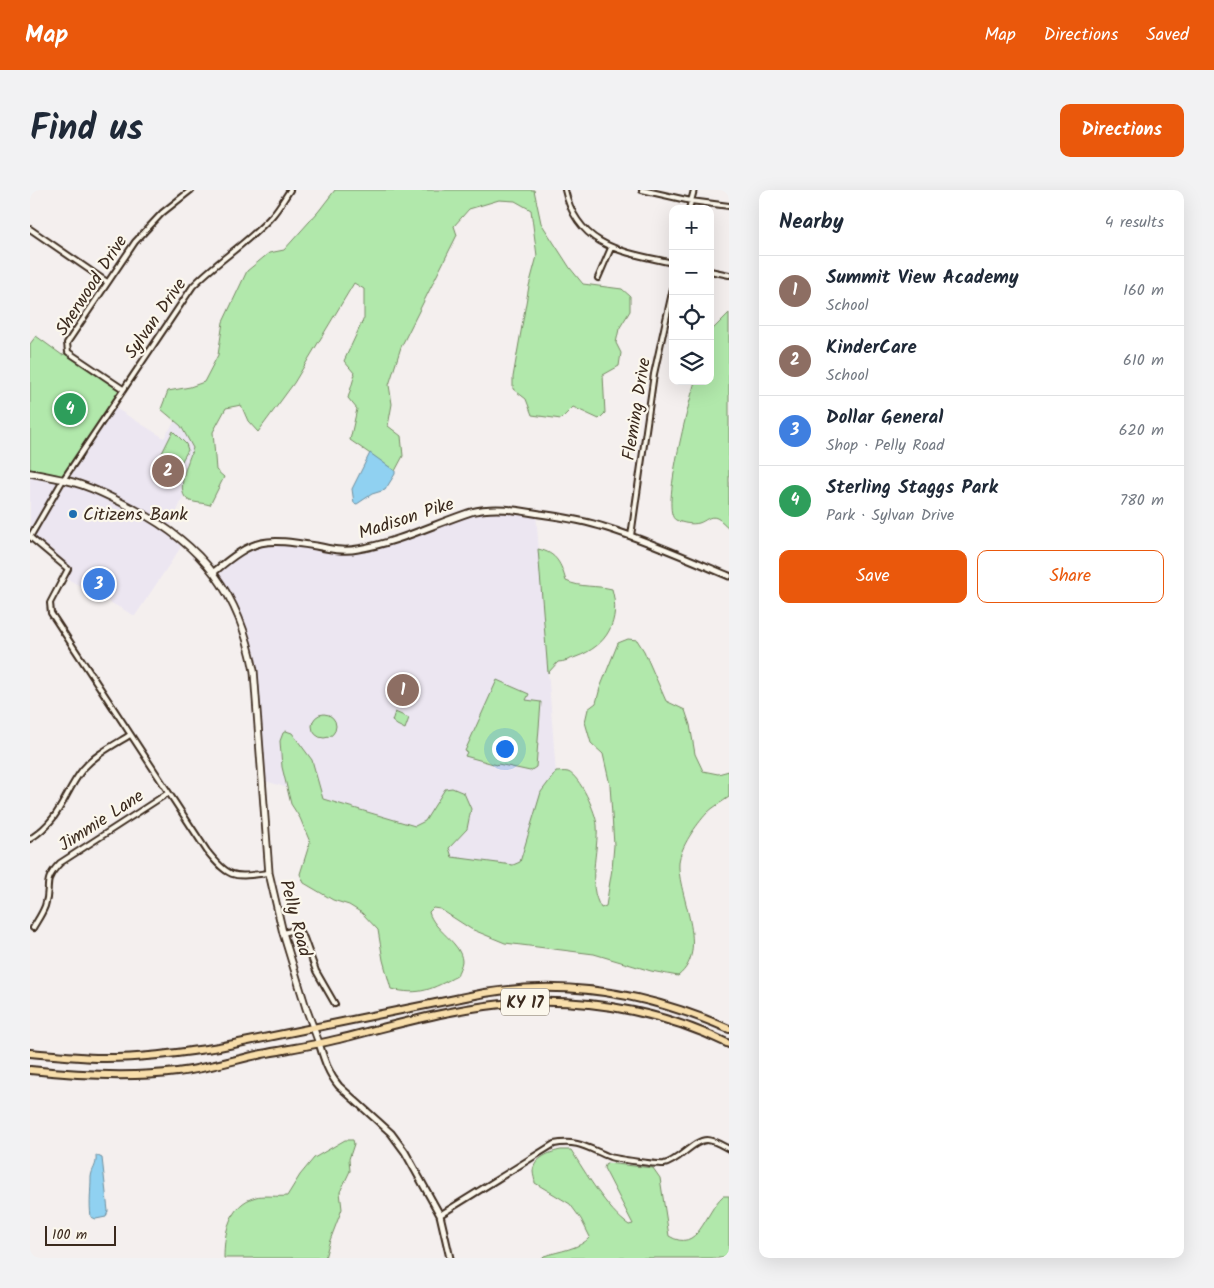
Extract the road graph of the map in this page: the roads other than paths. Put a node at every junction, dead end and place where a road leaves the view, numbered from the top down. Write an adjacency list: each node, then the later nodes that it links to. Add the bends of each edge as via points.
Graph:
1 (191, 190): 15 (street, Sherwood Drive, via 162,213 135,242)
2 (290, 190): 17 (street, Sylvan Drive, via 259,228 193,286)
3 (565, 190): 10 (street, via 571,209 583,227)
4 (642, 190): 6 (street)
5 (694, 190): 6 (street)
6 (691, 201): 7 (street); 8 (street)
7 (690, 205)
8 (729, 206)
9 (30, 229): 15 (street)
10 (611, 248): 11 (street); 14 (street)
11 (669, 262)
12 (714, 272): 13 (street)
13 (729, 275)
14 (598, 278)
15 (107, 282): 17 (street, Sherwood Drive, via 66,347 68,352)
16 (671, 295): 20 (street, Fleming Drive, via 654,374)
17 (123, 389): 19 (street, Sylvan Drive)
18 (30, 472): 19 (main road)
19 (63, 480): 21 (street, Sylvan Drive); 22 (main road, via 104,494 152,519 185,541)
20 (631, 536): 22 (street, Madison Pike, via 591,523 550,515 483,509 355,550 277,540 256,543); 23 (street, Madison Pike)
21 (30, 537): 24 (street, Pelly Road, via 68,569 50,602 51,612)
22 (214, 572): 27 (main road, via 237,612 252,658)
23 (729, 576)
24 (130, 735): 25 (street, Pelly Road); 26 (street, via 89,762 55,817)
25 (168, 793): 27 (street, Pelly Road, via 207,851 229,874); 28 (street, Jimmie Lane, via 60,862 47,880 45,906)
26 (30, 839)
27 (269, 873): 29 (main road, Pelly Road)
28 (33, 928)
29 (283, 933): 30 (street, via 300,932 316,971); 31 (main road, Pelly Road)
30 (335, 1004)
31 (313, 1029): 32 (main road, KY 17, via 485,993 551,988 640,998); 33 (main road, Pelly Road); 35 (main road, KY 17, via 220,1048 140,1057 96,1058)
32 (729, 1029)
33 (319, 1043): 34 (main road, KY 17, via 460,1010 554,1002 607,1006 649,1015); 36 (main road, KY 17, via 177,1072 102,1075); 38 (street, Pelly Road, via 332,1077 391,1133)
34 (729, 1044)
35 (30, 1053)
36 (30, 1070)
37 (729, 1149): 38 (street, via 703,1141 670,1162 657,1164 614,1158 579,1144 554,1144)
38 (440, 1215): 39 (street, Pelly Road)
39 (450, 1258)

